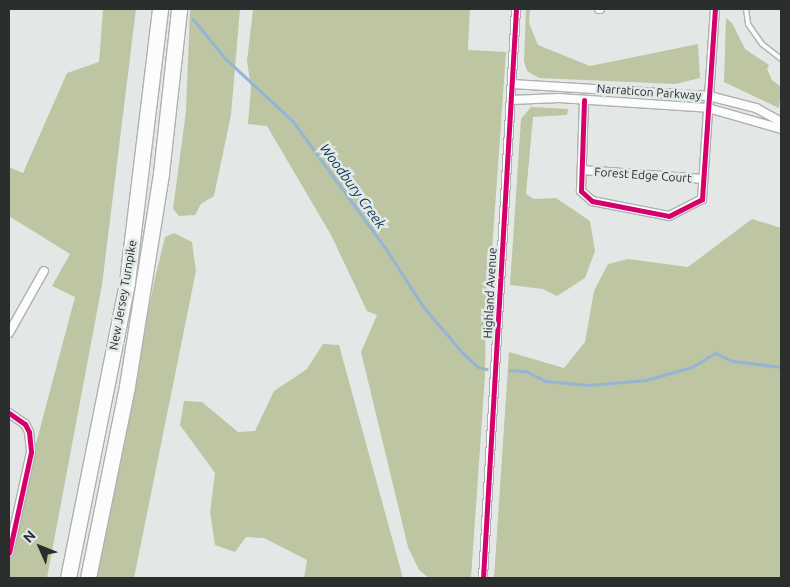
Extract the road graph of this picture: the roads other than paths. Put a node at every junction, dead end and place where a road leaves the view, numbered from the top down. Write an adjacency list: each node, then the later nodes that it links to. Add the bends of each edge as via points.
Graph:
1 (160, 9): 21 (highway, New Jersey Turnpike, via 127,282)
2 (179, 9): 22 (highway, New Jersey Turnpike, via 161,173 127,386)
3 (516, 9): 7 (street, Highland Avenue)
4 (715, 9): 8 (street, Forest Edge Court)
5 (746, 9): 6 (lane, via 748,24 762,44)
6 (781, 59)
7 (512, 84): 8 (street, Narraticon Parkway); 9 (street, Highland Avenue)
8 (709, 96): 11 (street, Forest Edge Court); 12 (street, Narraticon Parkway, via 756,108)
9 (511, 100): 10 (street, Narraticon Parkway); 23 (street, Highland Avenue)
10 (584, 100): 11 (street, Narraticon Parkway); 14 (street, Forest Edge Court)
11 (708, 108): 13 (street, Narraticon Parkway); 15 (street, Forest Edge Court)
12 (781, 122)
13 (781, 129)
14 (583, 170): 15 (street, Forest Edge Court); 15 (street, Forest Edge Court, via 582,191 592,201 669,216 702,199)
15 (703, 179)
16 (44, 271): 17 (street)
17 (9, 333)
18 (9, 413): 19 (street, via 29,432 30,452)
19 (11, 529): 20 (street)
20 (9, 553)
21 (68, 578)
22 (88, 578)
23 (483, 578)

